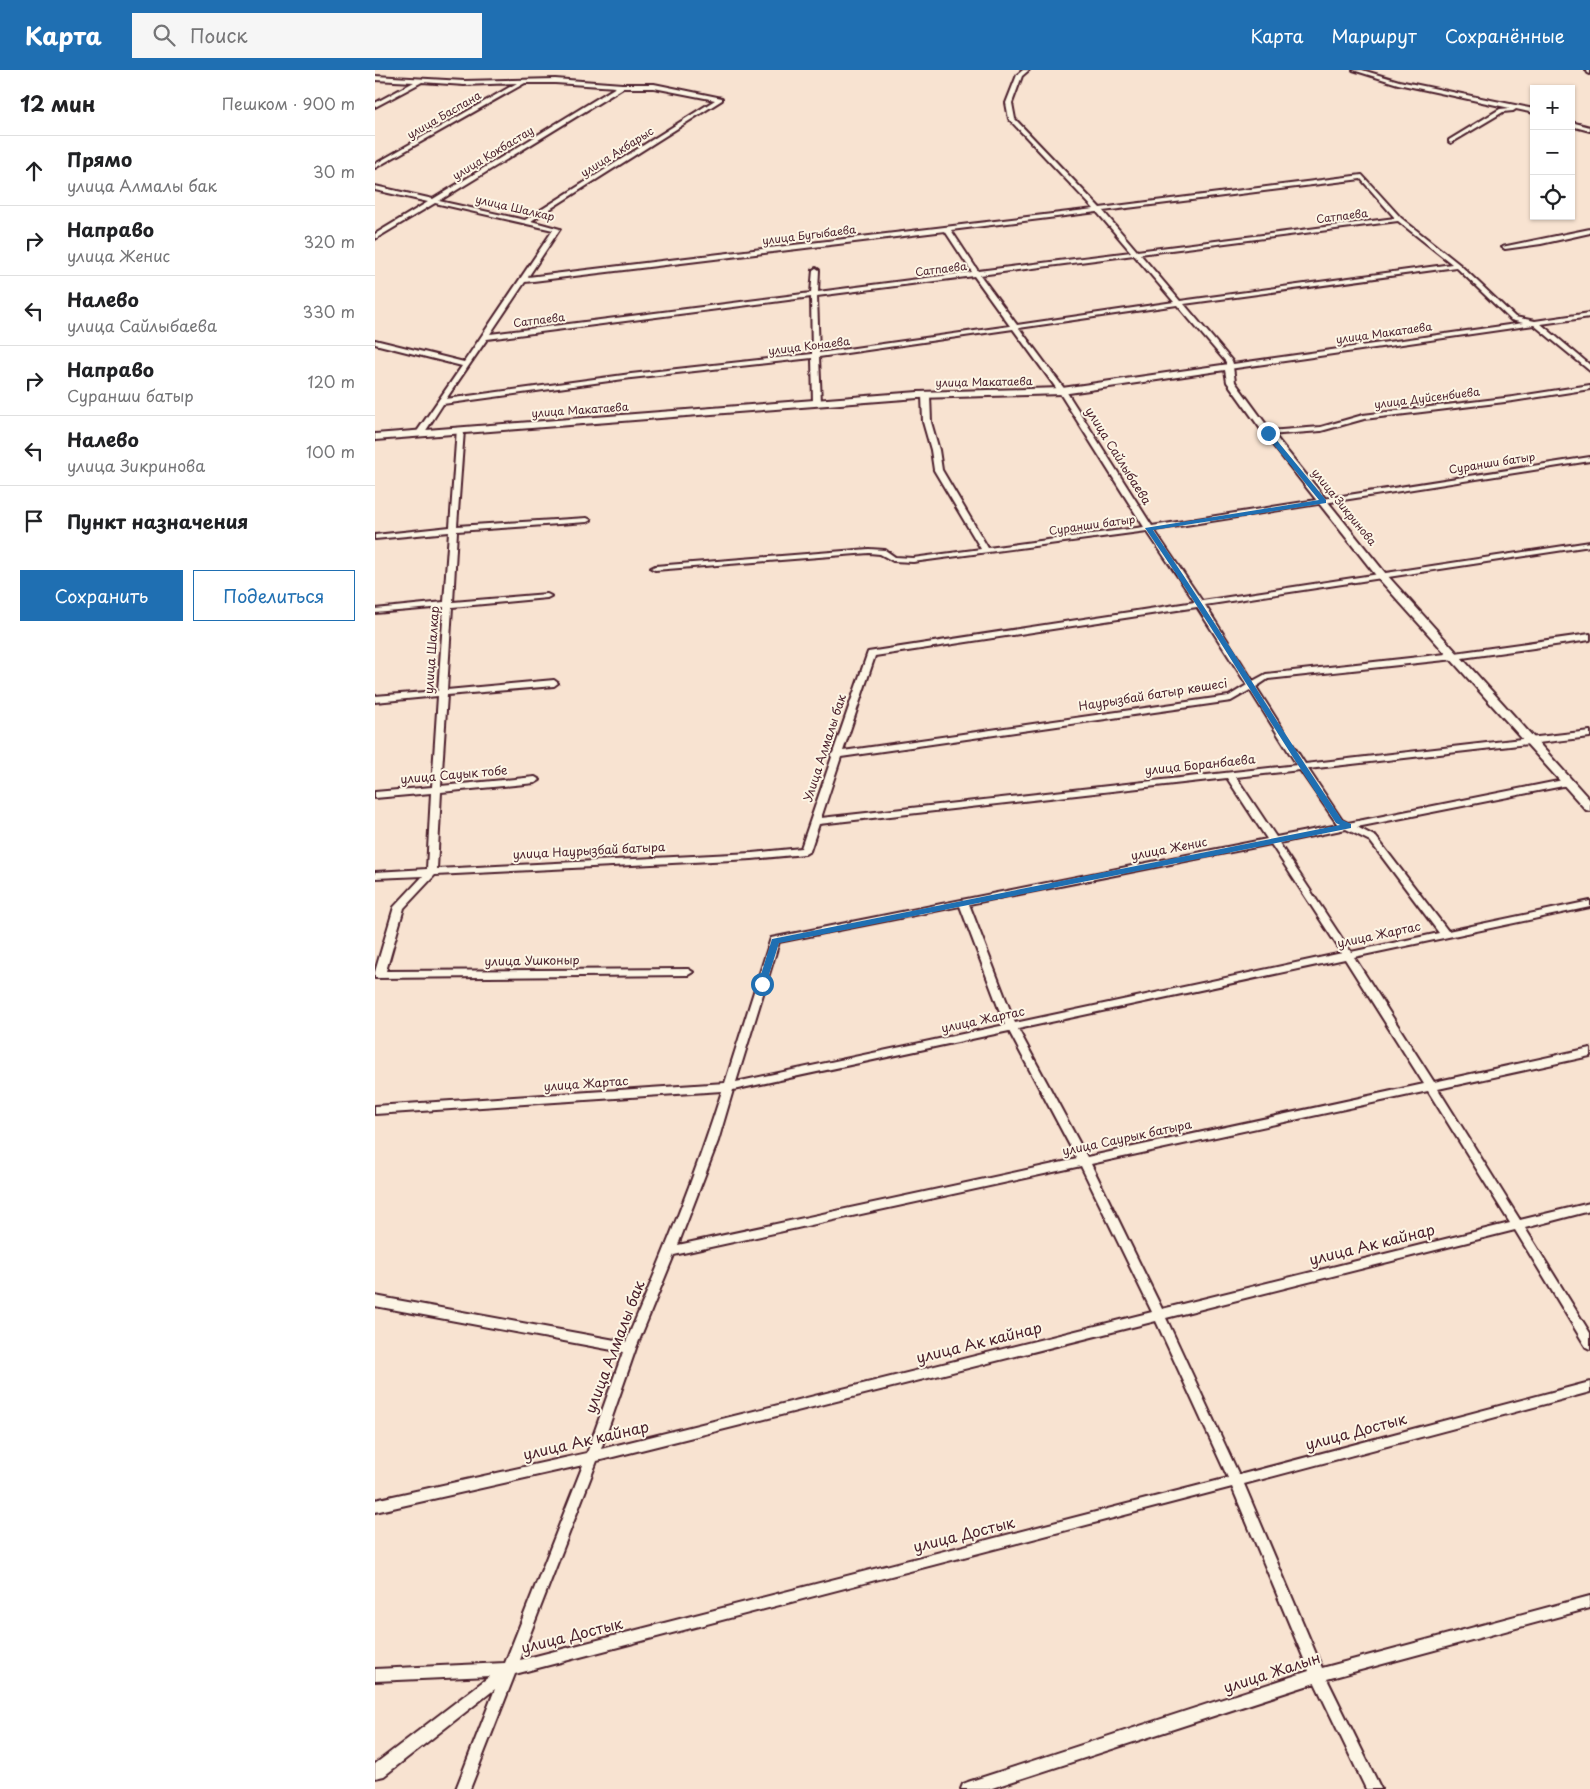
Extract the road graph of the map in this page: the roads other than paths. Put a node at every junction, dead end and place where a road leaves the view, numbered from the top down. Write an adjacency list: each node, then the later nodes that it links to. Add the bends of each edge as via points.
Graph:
1 (1026, 70): 16 (street, улица Зикринова, via 1020,74 1009,104 1012,119)
2 (1356, 70): 8 (street)
3 (375, 78): 4 (street)
4 (420, 80): 5 (street); 7 (street)
5 (524, 82): 6 (street); 13 (street, улица Баспана)
6 (621, 86): 15 (street, улица Кокбастау); 18 (street, улица Акбарыс, via 654,86 719,99)
7 (375, 105)
8 (1524, 108): 9 (street); 12 (street, via 1502,110)
9 (1530, 110)
10 (1575, 125): 11 (street)
11 (1590, 129)
12 (1451, 141)
13 (375, 166)
14 (375, 188): 15 (street, улица Шалкар)
15 (432, 201): 18 (street, улица Шалкар); 21 (street, улица Кокбастау)
16 (1099, 211): 17 (street, улица Бугыбаева, via 1362,177); 19 (street, улица Бугыбаева); 23 (street, улица Зикринова)
17 (1399, 219): 23 (street, Сатпаева); 24 (street)
18 (526, 222): 27 (street, улица Шалкар, via 557,229)
19 (946, 228): 26 (street, улица Сайлыбаева); 27 (street, улица Бугыбаева)
20 (1590, 231): 22 (street)
21 (375, 237)
22 (1505, 247)
23 (1135, 253): 26 (street, Сатпаева); 29 (street, улица Зикринова)
24 (1457, 265): 29 (street, улица Конаева); 31 (street, via 1513,319)
25 (816, 270): 28 (street)
26 (976, 274): 28 (street, Сатпаева); 32 (street, улица Сайлыбаева)
27 (523, 280): 33 (street, улица Шалкар)
28 (814, 295): 33 (street, Сатпаева); 35 (street)
29 (1179, 303): 32 (street, улица Конаева); 37 (street, улица Зикринова, via 1230,362)
30 (1590, 315): 31 (street, улица Макатаева)
31 (1536, 323): 37 (street, улица Макатаева); 38 (street)
32 (1015, 328): 35 (street, улица Конаева); 40 (street, улица Сайлыбаева)
33 (485, 337): 36 (street, улица Шалкар)
34 (375, 342): 36 (street)
35 (815, 356): 42 (street, улица Конаева, via 631,376); 43 (street)
36 (465, 366): 42 (street, улица Шалкар)
37 (1229, 367): 40 (street, улица Макатаева); 46 (street, улица Зикринова, via 1231,382)
38 (1590, 370)
39 (1590, 387): 46 (street, улица Дуйсенбиева, via 1363,417 1321,429)
40 (1062, 391): 41 (street, улица Макатаева); 51 (street, улица Сайлыбаева)
41 (926, 395): 43 (street, улица Макатаева); 55 (street, via 927,422 938,470)
42 (441, 402): 45 (street, улица Шалкар)
43 (817, 403): 44 (street, улица Макатаева)
44 (459, 430): 45 (street, улица Макатаева); 52 (street, улица Шалкар)
45 (420, 433): 47 (street, улица Макатаева)
46 (1268, 433): 49 (street, улица Зикринова)
47 (375, 437)
48 (1590, 459): 49 (street, Суранши батыр)
49 (1323, 501): 51 (street, Суранши батыр); 57 (street, улица Зикринова)
50 (587, 520): 52 (street)
51 (1149, 528): 55 (street, Суранши батыр); 59 (street, улица Сайлыбаева)
52 (453, 529): 53 (street); 60 (street, улица Шалкар)
53 (375, 538)
54 (1590, 544): 57 (street)
55 (986, 550): 56 (street, Суранши батыр, via 903,560 876,551)
56 (655, 568)
57 (1382, 576): 59 (street); 63 (street, улица Зикринова)
58 (547, 596): 60 (street)
59 (1200, 604): 65 (street, улица Сайлыбаева); 70 (street, Улица Алмалы бак, via 871,654)
60 (448, 605): 61 (street); 66 (street, улица Шалкар)
61 (375, 612)
62 (1590, 637): 63 (street, Наурызбай батыр көшесі)
63 (1455, 656): 65 (street, Наурызбай батыр көшесі, via 1266,677); 69 (street, улица Зикринова)
64 (555, 683): 66 (street)
65 (1252, 685): 70 (street, Наурызбай батыр көшесі, via 1231,698); 71 (street, улица Сайлыбаева)
66 (442, 693): 67 (street); 75 (street, улица Шалкар)
67 (375, 700)
68 (1590, 734): 69 (street, улица Боранбаева)
69 (1531, 741): 71 (street, улица Боранбаева); 74 (street, улица Зикринова)
70 (835, 755): 78 (street, Улица Алмалы бак)
71 (1302, 766): 72 (street, улица Боранбаева); 79 (street, улица Сайлыбаева, via 1339,822)
72 (1229, 774): 78 (street, улица Боранбаева); 80 (street)
73 (535, 780): 75 (street, улица Сауык тобе)
74 (1569, 782): 77 (street, улица Зикринова); 79 (street, улица Женис)
75 (436, 789): 76 (street, улица Сауык тобе); 82 (street, улица Шалкар)
76 (375, 795)
77 (1590, 808)
78 (814, 822): 81 (street, Улица Алмалы бак)
79 (1348, 826): 80 (street, улица Женис); 86 (street, улица Сайлыбаева, via 1373,838)
80 (1273, 841): 84 (street, улица Женис); 88 (street)
81 (805, 851): 82 (street, улица Наурызбай батыра)
82 (432, 872): 83 (street, улица Наурызбай батыра); 90 (street, via 399,907)
83 (375, 875)
84 (964, 903): 87 (street, улица Женис); 91 (street)
85 (1590, 904): 86 (street, улица Жартас)
86 (1445, 934): 88 (street, улица Жартас)
87 (775, 940): 93 (street, улица Алмалы бак)
88 (1349, 954): 91 (street, улица Жартас); 94 (street)
89 (688, 972): 90 (street, улица Ушконыр)
90 (377, 975)
91 (1011, 1026): 93 (street, улица Жартас); 96 (street)
92 (1590, 1052): 94 (street, улица Саурык батыра)
93 (729, 1087): 95 (street, улица Жартас); 99 (street, улица Алмалы бак)
94 (1431, 1087): 96 (street, улица Саурык батыра); 98 (street)
95 (375, 1110)
96 (1083, 1162): 99 (street, улица Саурык батыра); 101 (street)
97 (1590, 1207): 98 (street, улица Ак кайнар)
98 (1518, 1225): 101 (street, улица Ак кайнар); 102 (street)
99 (670, 1251): 103 (street, улица Алмалы бак)
100 (375, 1301): 103 (street)
101 (1159, 1315): 105 (street, улица Ак кайнар); 106 (street)
102 (1590, 1344)
103 (630, 1348): 105 (street, улица Алмалы бак)
104 (1590, 1387): 106 (street, улица Достык)
105 (592, 1457): 107 (street, улица Ак кайнар); 109 (street, улица Алмалы бак)
106 (1236, 1481): 109 (street, улица Достык); 111 (street)
107 (375, 1506)
108 (1590, 1602): 111 (street, улица Жалын)
109 (510, 1669): 110 (street); 112 (street, улица Достык); 113 (street, улица Алмалы бак)
110 (375, 1674)
111 (1319, 1675): 114 (street, улица Жалын); 115 (street)
112 (375, 1771)
113 (463, 1789)
114 (967, 1789)
115 (1374, 1789)

